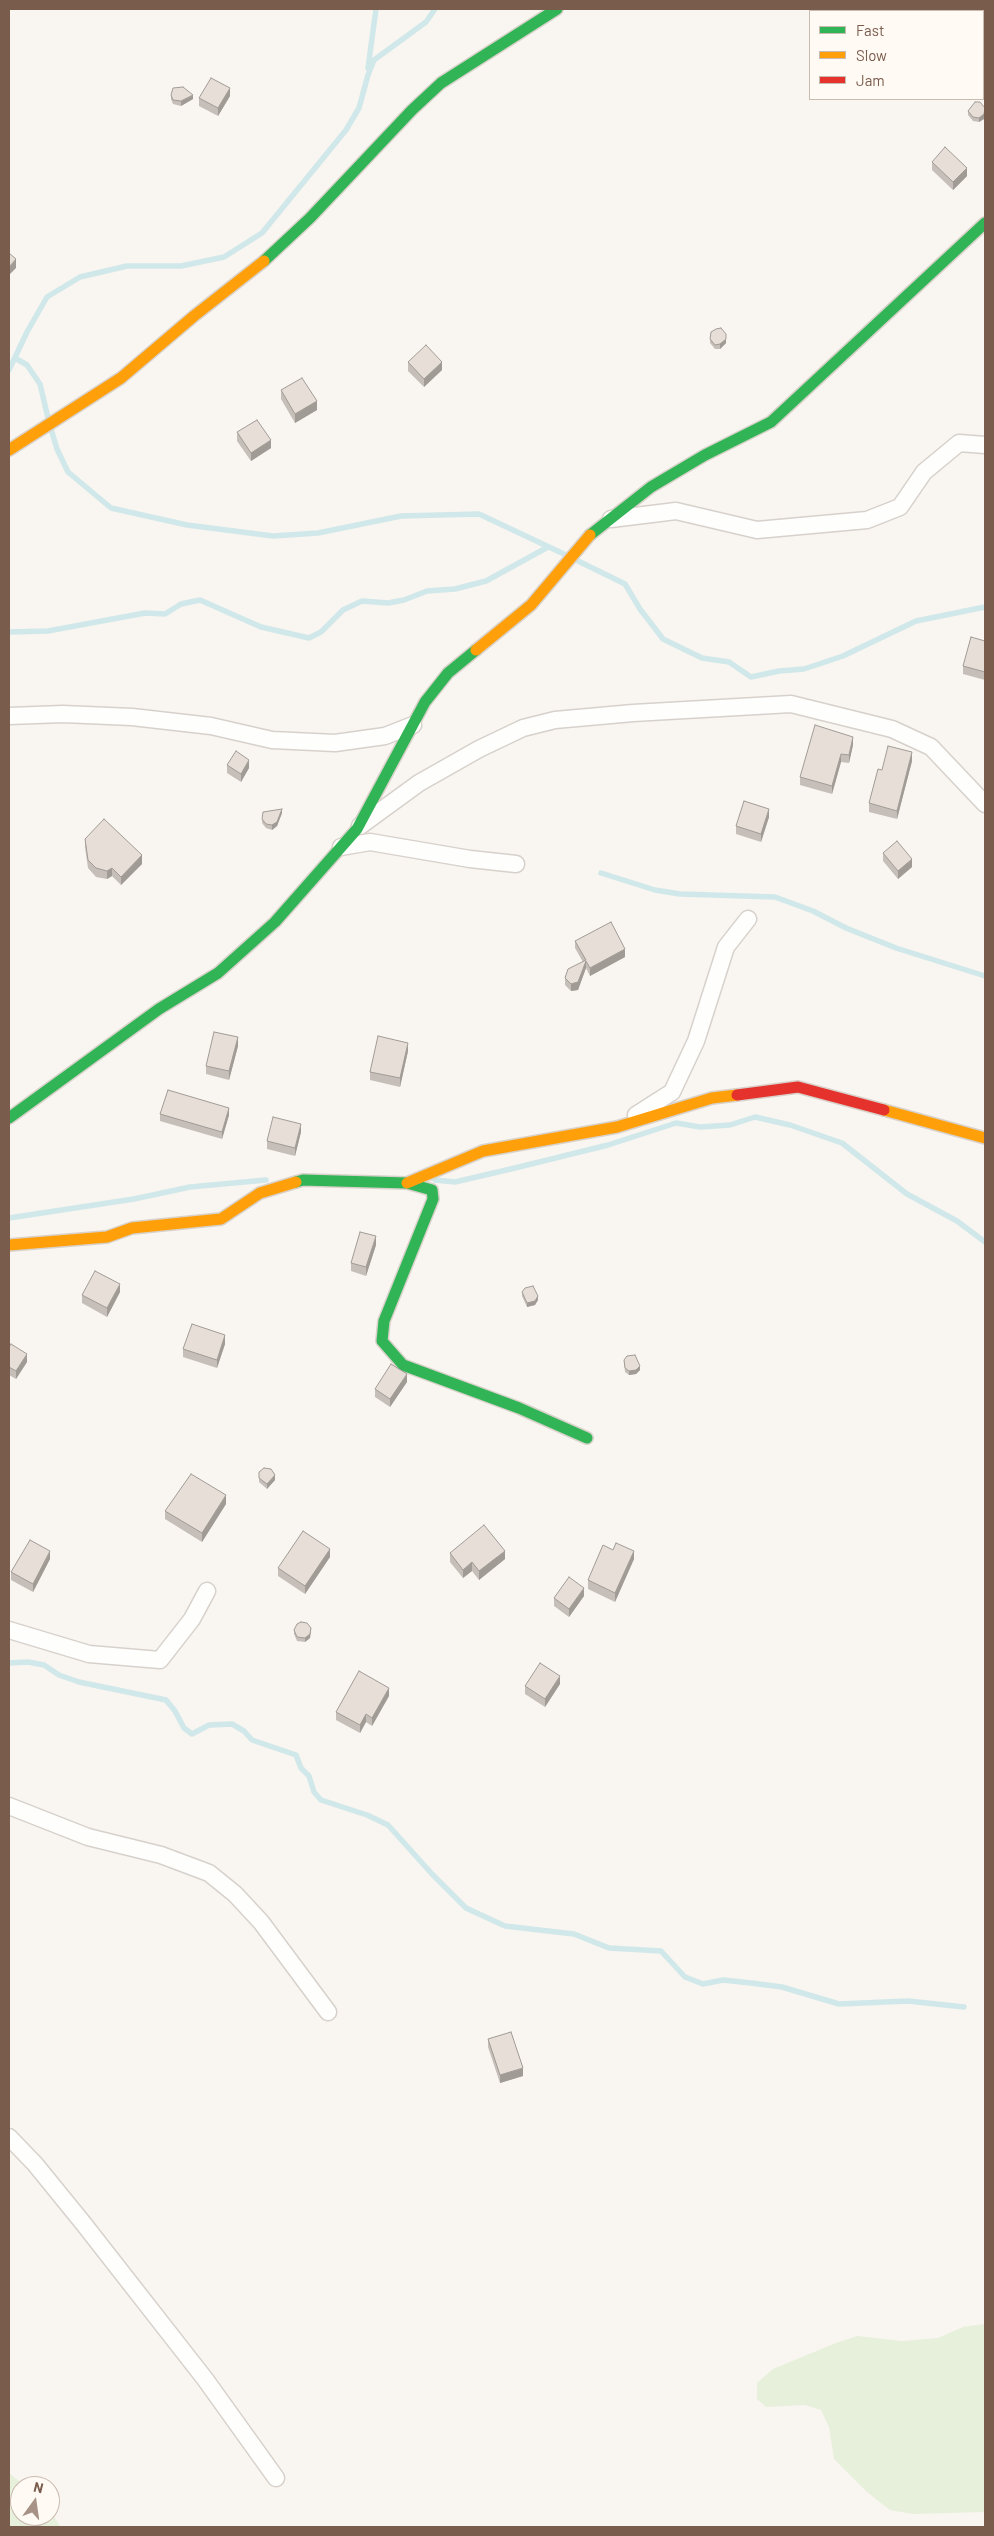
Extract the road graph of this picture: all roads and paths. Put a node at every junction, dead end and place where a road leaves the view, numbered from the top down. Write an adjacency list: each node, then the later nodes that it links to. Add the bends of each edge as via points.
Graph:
1 (557, 9): 4 (street, via 441,83 310,218 260,264 121,378)
2 (985, 223): 5 (street, via 772,422 659,482)
3 (985, 445): 5 (street, via 958,443 924,472 900,507 867,520 757,530 676,511)
4 (9, 450)
5 (611, 519): 7 (street, via 586,538 530,605 448,673 425,702)
6 (9, 716): 7 (street, via 132,717 211,726 272,740 335,743 385,736)
7 (413, 725): 9 (street)
8 (985, 804): 9 (street, via 931,747 892,729 791,704 555,720 524,728 419,783)
9 (356, 829): 10 (street)
10 (341, 847): 11 (street, via 370,842 470,860); 13 (street, via 275,922 218,973 160,1009)
11 (516, 864)
12 (748, 919): 14 (street, via 726,947 696,1041 672,1092)
13 (9, 1118)
14 (617, 1128): 15 (street, via 712,1098 798,1087); 16 (street, via 483,1151)
15 (985, 1138)
16 (407, 1183): 17 (street, via 303,1180 260,1193 221,1219 132,1228 107,1237); 18 (street, via 432,1190 433,1198 384,1321 382,1340 390,1353 403,1365 519,1408)
17 (9, 1245)
18 (587, 1438)
19 (207, 1591): 20 (street, via 192,1619 160,1660 89,1654)
20 (9, 1630)
21 (9, 1806): 22 (street, via 88,1837 161,1855 210,1873 261,1922)
22 (328, 2012)
23 (9, 2136): 24 (street, via 35,2164 205,2379)
24 (276, 2478)

